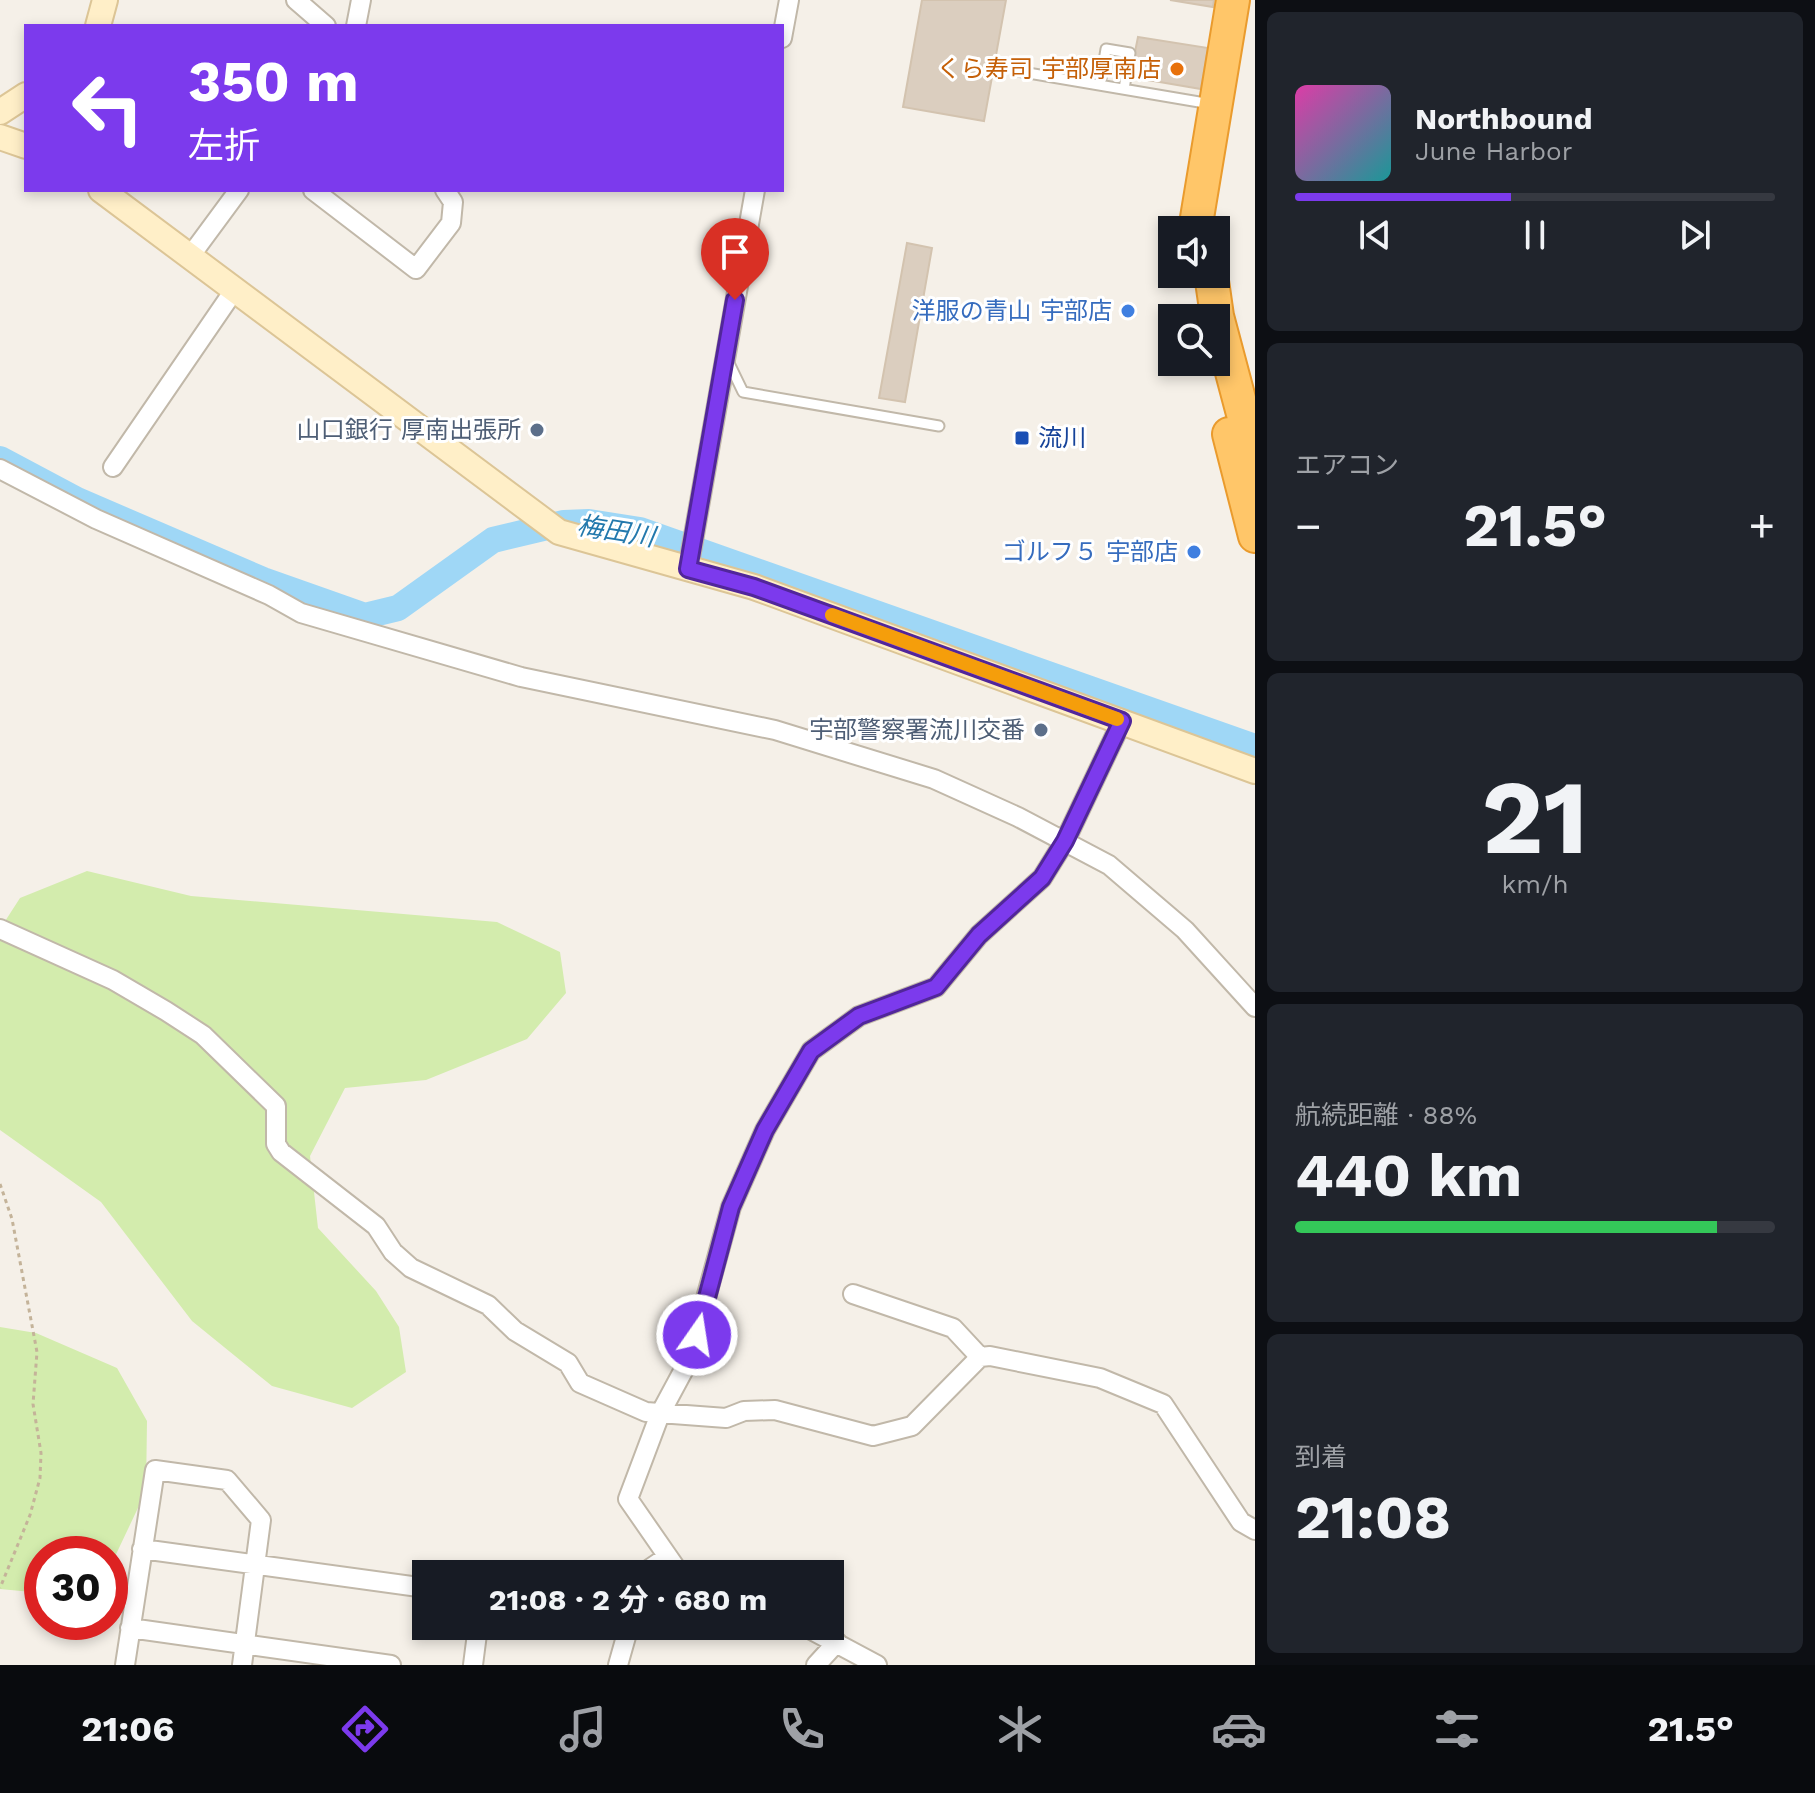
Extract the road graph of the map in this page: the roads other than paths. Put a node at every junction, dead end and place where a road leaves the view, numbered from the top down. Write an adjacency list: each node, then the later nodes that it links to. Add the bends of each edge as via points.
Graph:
1 (105, 0): 7 (street)
2 (296, 0): 8 (street)
3 (361, 0): 9 (street)
4 (789, 0): 10 (street)
5 (1233, 0): 15 (highway)
6 (1246, 0): 25 (highway)
7 (99, 24)
8 (324, 24)
9 (356, 24)
10 (784, 27)
11 (1016, 71): 12 (lane)
12 (1100, 85): 13 (lane); 13 (lane, via 1106,49 1130,53)
13 (1124, 89): 15 (lane)
14 (24, 96): 16 (street)
15 (1215, 105): 24 (highway)
16 (0, 112)
17 (0, 137): 18 (street)
18 (24, 145)
19 (104, 192): 26 (street)
20 (238, 192): 26 (street)
21 (316, 192): 22 (street, via 416,269 451,223 453,202)
22 (446, 192)
23 (755, 192): 29 (street)
24 (1197, 216)
25 (1212, 216)
26 (191, 255): 28 (street)
27 (1213, 288): 32 (highway)
28 (235, 289): 33 (street); 36 (street, via 559,532)
29 (726, 356): 31 (lane, via 743,392); 36 (street)
30 (1215, 376): 35 (highway)
31 (939, 426)
32 (1255, 459)
33 (113, 467)
34 (0, 469): 39 (street, via 301,613 521,677 775,730 934,779)
35 (1255, 536)
36 (691, 551): 37 (street, via 754,587)
37 (1122, 721): 38 (street); 39 (street)
38 (1255, 771)
39 (1065, 841): 41 (street, via 1109,865 1152,900); 44 (street, via 1042,878 979,935 936,987 859,1016 811,1051 765,1130 731,1207 689,1360)
40 (0, 929): 44 (street, via 113,980 203,1035 276,1106 276,1144 281,1152 376,1226 411,1268 488,1305 515,1331 568,1363 580,1383)
41 (1255, 1007)
42 (853, 1294): 43 (street, via 953,1328)
43 (980, 1357): 44 (street, via 912,1426 873,1436 775,1410 744,1411 726,1418); 45 (street, via 1100,1378 1163,1404 1241,1522)
44 (660, 1414): 47 (street, via 628,1499)
45 (1255, 1530)
46 (142, 1549): 50 (street); 50 (street, via 155,1470 227,1480 261,1520); 52 (street)
47 (667, 1557): 48 (street); 49 (street)
48 (663, 1560)
49 (669, 1560)
50 (256, 1563): 51 (street); 57 (street)
51 (412, 1586)
52 (130, 1628): 57 (street); 58 (street)
53 (476, 1640): 61 (street)
54 (625, 1640): 62 (street)
55 (833, 1640): 56 (street)
56 (837, 1642): 63 (street); 64 (street)
57 (245, 1645): 59 (street); 60 (street)
58 (125, 1665)
59 (242, 1665)
60 (391, 1665)
61 (473, 1665)
62 (618, 1665)
63 (816, 1665)
64 (877, 1665)

